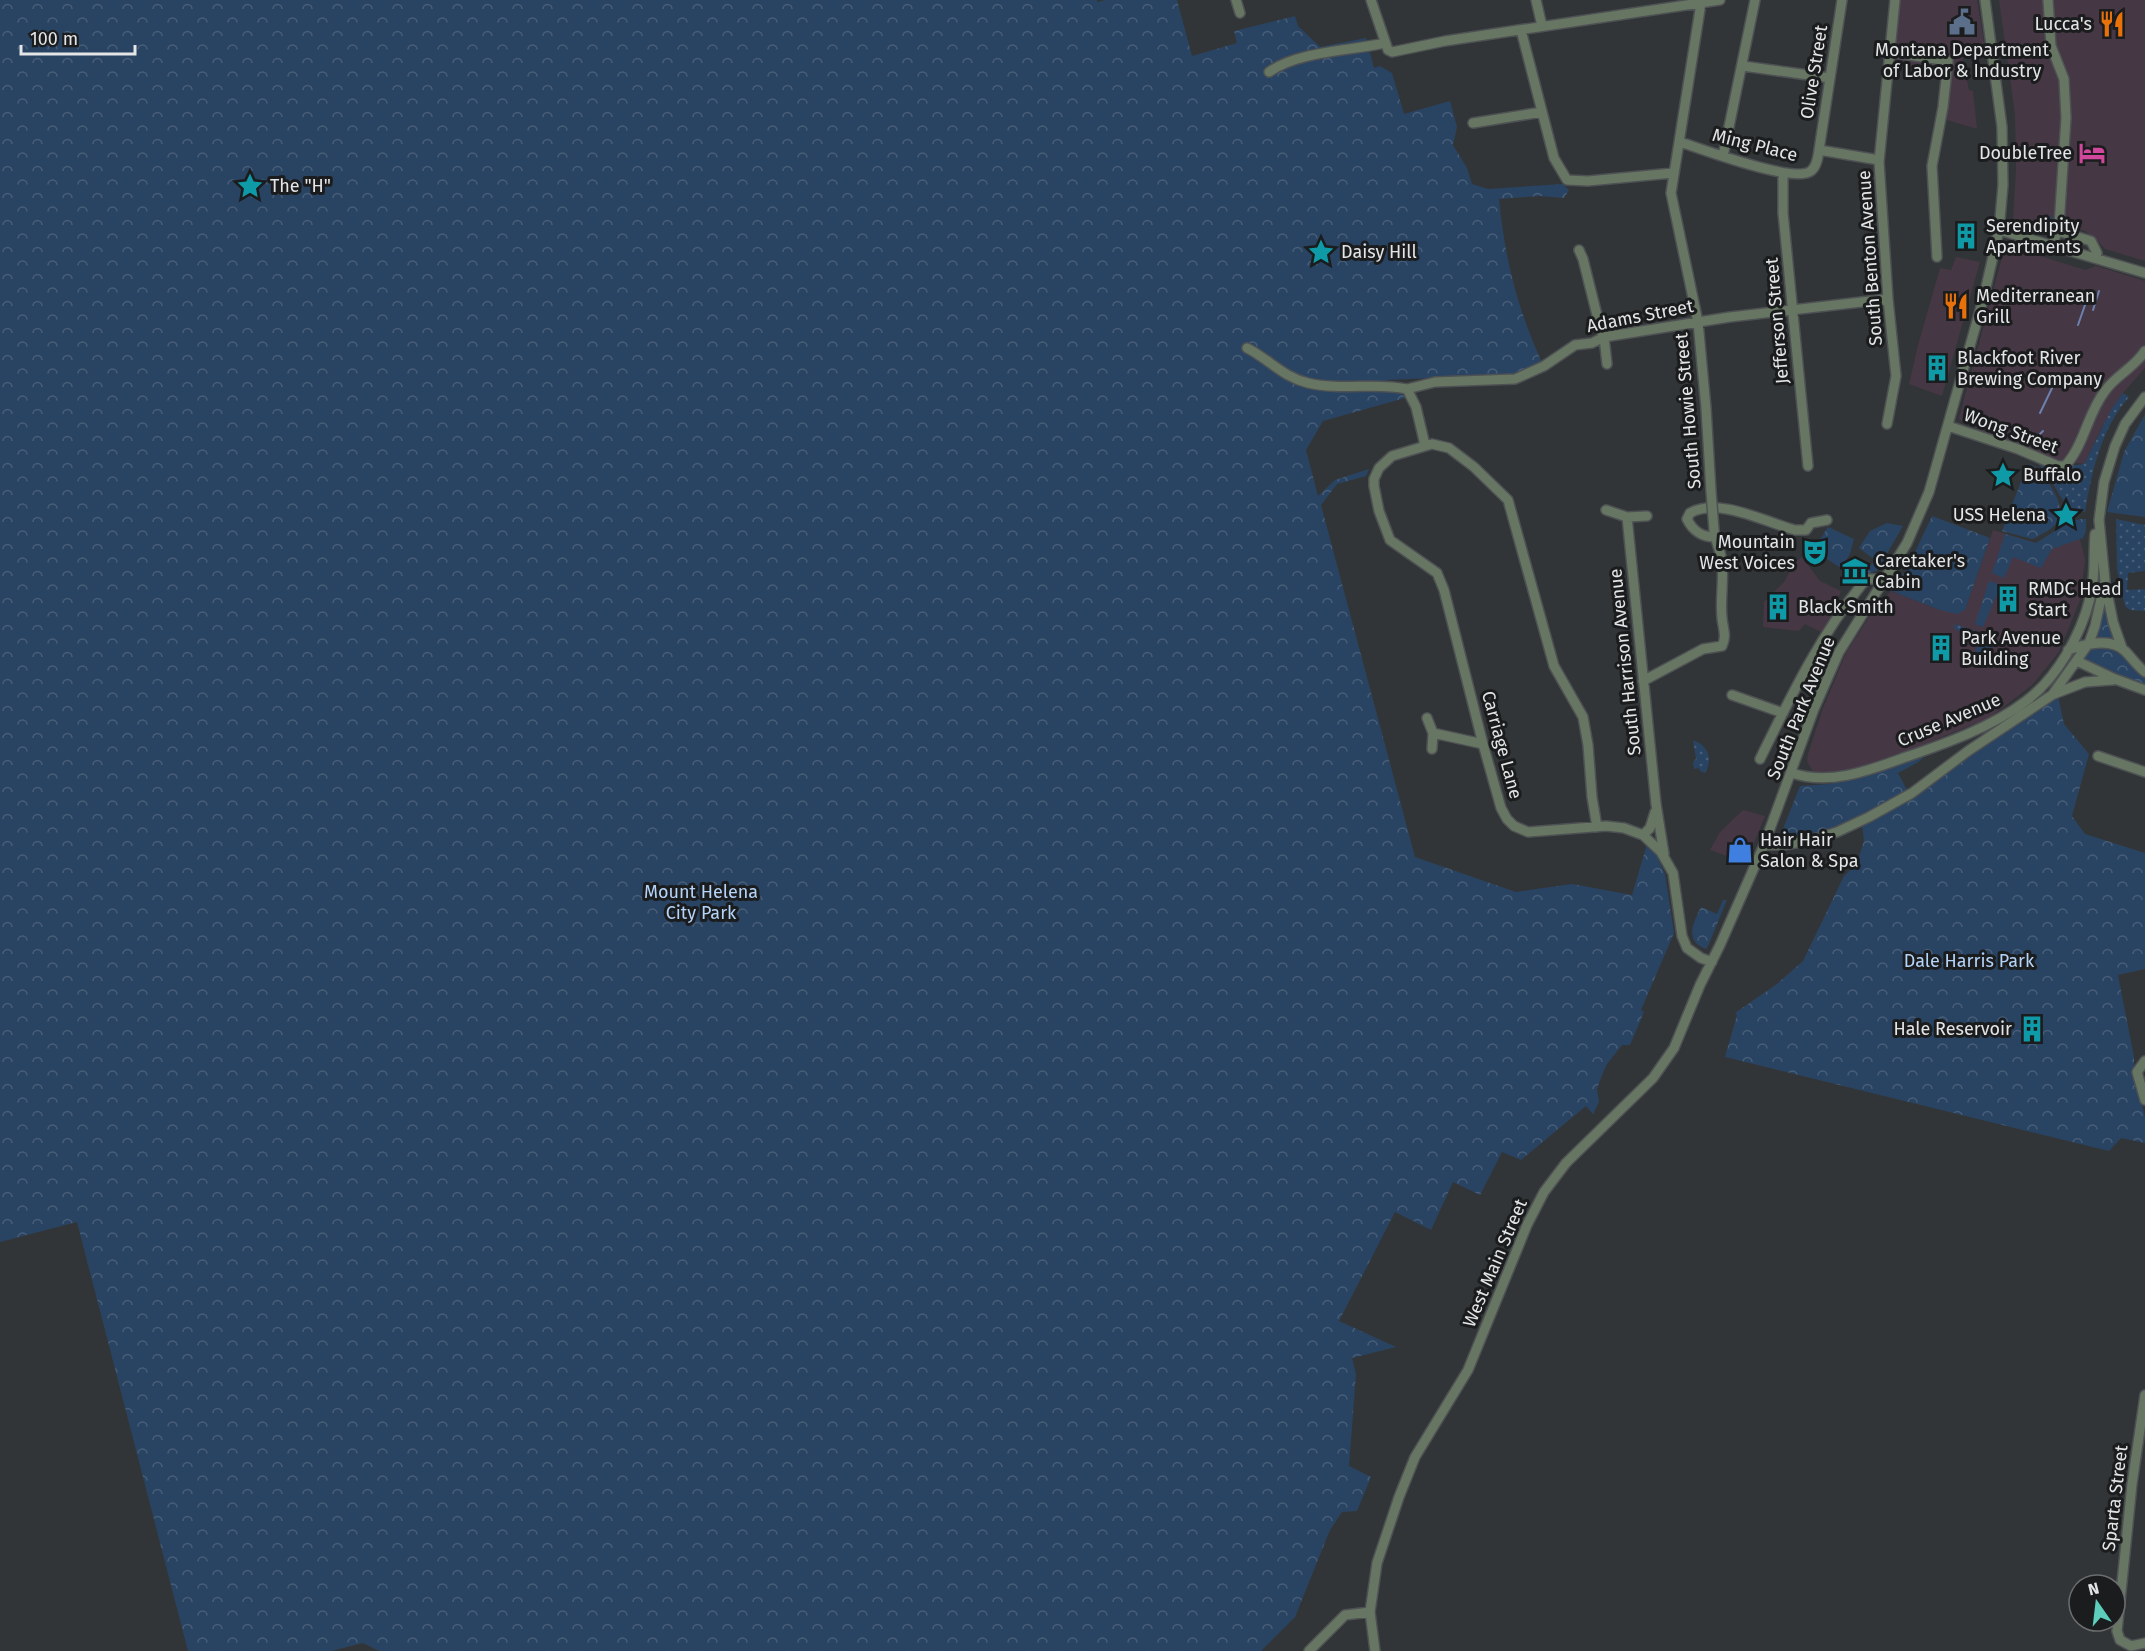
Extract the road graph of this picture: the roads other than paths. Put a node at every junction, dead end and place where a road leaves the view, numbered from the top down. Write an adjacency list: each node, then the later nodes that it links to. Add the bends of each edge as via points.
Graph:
1 (1236, 0): 10 (street)
2 (1371, 0): 13 (street)
3 (1536, 0): 11 (street)
4 (1755, 0): 15 (street)
5 (1842, 0): 17 (street, Olive Street)
6 (1895, 0): 14 (street, South Benton Avenue)
7 (1985, 0): 26 (street, South Park Avenue, via 2002,127)
8 (2048, 0): 27 (street, via 2051,46 2065,85)
9 (1711, 1): 11 (street); 20 (street, South Howie Street)
10 (1240, 13)
11 (1542, 26): 12 (street)
12 (1521, 30): 13 (street, via 1392,52); 18 (street)
13 (1386, 46): 16 (street, via 1298,59)
14 (1890, 52): 23 (street, South Benton Avenue); 30 (street, via 1948,61 1932,166)
15 (1743, 66): 17 (street); 22 (street)
16 (1269, 72)
17 (1830, 78): 21 (street, Olive Street)
18 (1542, 112): 19 (street); 24 (street, via 1554,158 1567,180)
19 (1473, 123)
20 (1680, 142): 22 (street, Ming Place); 24 (street, South Howie Street)
21 (1819, 150): 23 (street, Ming Place); 25 (street, Ming Place, via 1809,172)
22 (1723, 156): 25 (street, Ming Place)
23 (1879, 160): 33 (street, South Benton Avenue)
24 (1673, 173): 35 (street, South Howie Street, via 1671,193)
25 (1783, 173): 34 (street, Jefferson Street)
26 (1999, 230): 28 (street); 43 (street, South Park Avenue)
27 (2058, 231): 28 (street); 31 (street, via 2091,241)
28 (2052, 246): 31 (street)
29 (1579, 250): 36 (street)
30 (1937, 257)
31 (2096, 258): 32 (street)
32 (2145, 273)
33 (1888, 299): 34 (street, Adams Street); 42 (street, South Benton Avenue, via 1896,376)
34 (1792, 309): 35 (street, Adams Street); 45 (street, Jefferson Street)
35 (1698, 322): 36 (street, Adams Street); 51 (street, South Howie Street, bridge)
36 (1604, 337): 39 (street); 40 (street, Adams Street, via 1575,345 1515,379 1435,382)
37 (1248, 348): 40 (street, Adams Street, via 1276,369 1309,383)
38 (2145, 351): 43 (street, Wong Street, via 2105,390 2083,440 2065,466)
39 (1607, 364)
40 (1407, 389): 44 (street, via 1416,407)
41 (2145, 397): 50 (street, via 2115,446 2104,482)
42 (1887, 424)
43 (1948, 426): 53 (street, South Park Avenue, via 1919,518)
44 (1425, 445): 67 (street, Carriage Lane, via 1392,456 1379,468 1374,479 1376,503 1390,540 1437,573); 74 (street, via 1449,448 1508,500 1554,666 1583,717)
45 (1808, 466)
46 (1606, 510): 48 (street)
47 (1647, 516): 48 (street)
48 (1627, 517): 60 (street, South Harrison Avenue)
49 (1827, 520): 51 (street, via 1811,522 1806,530 1795,530 1727,509 1706,508 1690,513 1688,519 1693,529 1708,537)
50 (2099, 520): 52 (street); 55 (street, Cruse Avenue, via 2091,596)
51 (1715, 533): 60 (street, South Howie Street, via 1722,559 1721,606 1726,638 1722,646 1703,649)
52 (2105, 581): 54 (street); 56 (street)
53 (1882, 584): 64 (street, via 1875,579 1860,581 1827,631); 72 (street, South Park Avenue, via 1839,652)
54 (2089, 643): 55 (street); 56 (street); 57 (street)
55 (2072, 646): 57 (street); 72 (street, Cruse Avenue, via 2028,700 1969,733 1875,768 1828,779)
56 (2122, 648): 58 (street)
57 (2077, 661): 59 (street); 63 (street)
58 (2145, 672)
59 (2115, 680): 61 (street); 63 (street, via 2079,684)
60 (1642, 681): 73 (street, South Harrison Avenue)
61 (2145, 690)
62 (1732, 695): 64 (street)
63 (2052, 695): 76 (street, Cruse Avenue, via 1912,794 1869,817 1808,841)
64 (1783, 713): 70 (street)
65 (1427, 718): 66 (street)
66 (1432, 732): 67 (street); 68 (street)
67 (1483, 744): 74 (street, Carriage Lane, via 1501,808 1514,826 1539,833)
68 (1432, 749)
69 (2098, 756): 71 (street)
70 (1761, 759)
71 (2145, 772)
72 (1792, 773): 76 (street, South Park Avenue)
73 (1656, 804): 75 (street, South Harrison Avenue, via 1653,822); 77 (street, South Harrison Avenue)
74 (1597, 827): 75 (street, Carriage Lane, via 1624,828)
75 (1643, 835): 77 (street)
76 (1764, 845): 78 (street, South Park Avenue)
77 (1664, 856): 78 (street, via 1673,873 1687,948)
78 (1712, 962): 82 (street, West Main Street, via 1661,1069 1566,1163 1537,1202 1468,1370 1415,1457 1380,1551)
79 (2145, 1061): 80 (street, via 2137,1072)
80 (2145, 1100)
81 (2145, 1395): 83 (street, Sparta Street, via 2117,1631 2120,1640 2131,1646)
82 (1370, 1612): 84 (street, via 1346,1615); 85 (street, West Main Street)
83 (2145, 1643)
84 (1309, 1651)
85 (1375, 1651)

